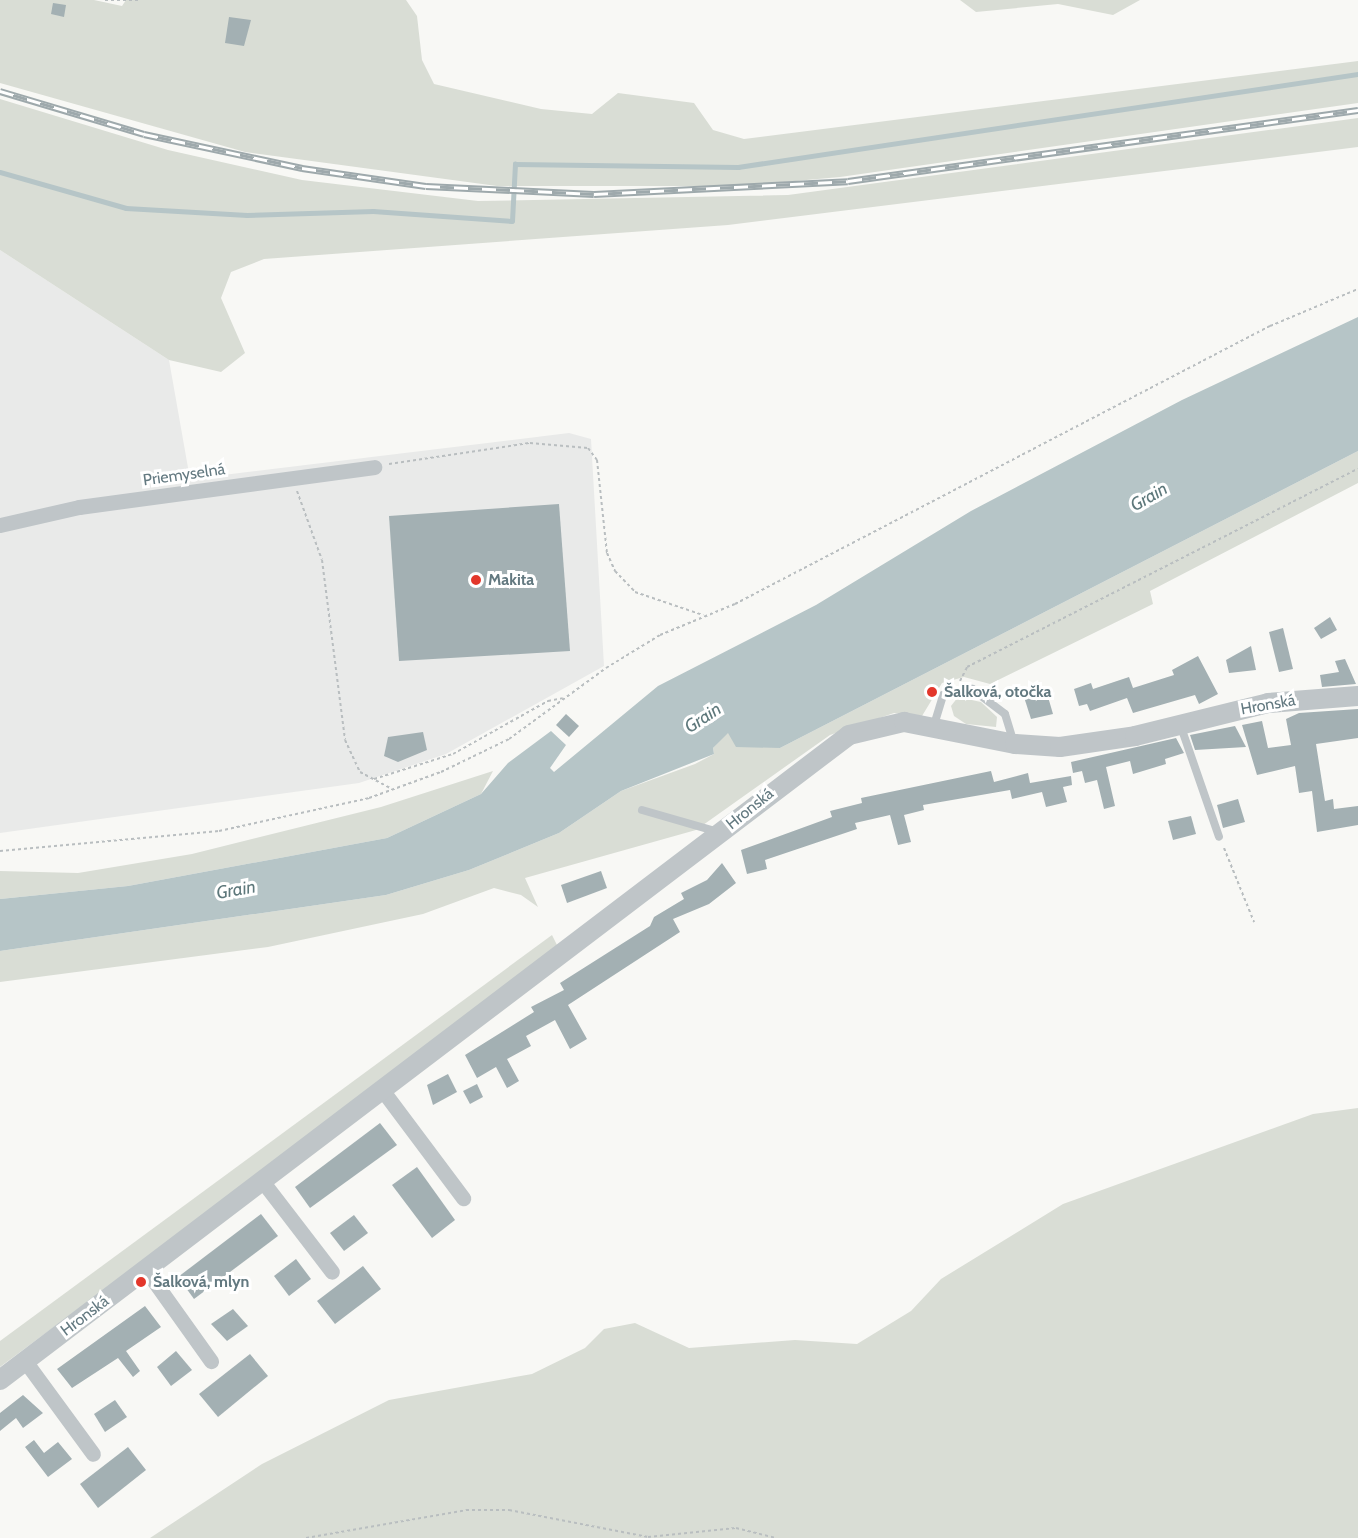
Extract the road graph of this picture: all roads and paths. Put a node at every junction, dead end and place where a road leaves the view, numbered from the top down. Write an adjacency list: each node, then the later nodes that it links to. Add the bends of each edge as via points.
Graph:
1 (105, 0): 2 (path)
2 (139, 0)
3 (1358, 289): 8 (path, via 1270,326)
4 (374, 466): 7 (street, Priemyselná, via 80,507); 8 (path, via 530,443 588,448 597,460 607,553 615,572 635,592)
5 (1358, 469): 9 (path, via 967,667 958,675)
6 (296, 489): 15 (path, via 322,561 345,740 360,772)
7 (0, 525)
8 (703, 615): 11 (path, via 606,668)
9 (962, 687): 12 (lane, via 943,695); 14 (lane, via 994,702)
10 (1358, 696): 13 (street, Hronská, via 1268,703)
11 (563, 698): 15 (path, via 548,701 453,754); 16 (path, via 509,739)
12 (934, 725): 14 (street, Hronská); 18 (street, Hronská, via 884,723 849,735)
13 (1180, 725): 14 (street, Hronská, via 1093,744); 19 (lane)
14 (1015, 744)
15 (374, 779): 16 (path)
16 (392, 789): 20 (path, via 219,831)
17 (642, 810): 18 (lane)
18 (720, 833): 22 (street, Hronská)
19 (1219, 837): 21 (path)
20 (0, 851)
21 (1254, 922)
22 (383, 1091): 23 (street, Hronská); 24 (street)
23 (263, 1182): 25 (street, Hronská); 26 (street)
24 (463, 1198)
25 (146, 1270): 27 (street, Hronská); 28 (street)
26 (332, 1272)
27 (25, 1361): 29 (street, Hronská); 30 (street)
28 (211, 1361)
29 (0, 1380)
30 (93, 1454)
31 (306, 1538): 32 (path, via 466,1510 509,1510 648,1537 736,1528)
32 (777, 1538)

